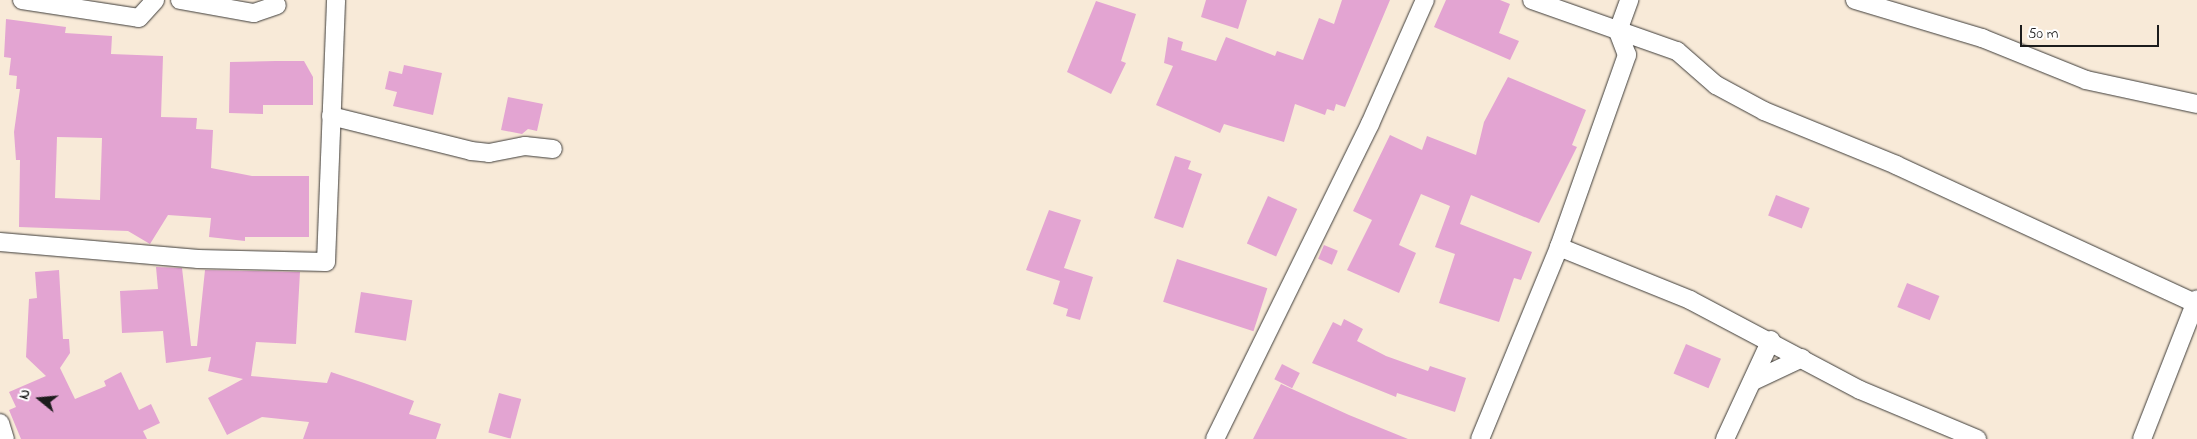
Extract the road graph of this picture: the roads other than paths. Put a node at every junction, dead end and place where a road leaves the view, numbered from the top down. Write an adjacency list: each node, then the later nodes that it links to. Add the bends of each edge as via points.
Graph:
1 (22, 0): 2 (street, via 139,18)
2 (155, 0)
3 (180, 0): 9 (street, via 254,13)
4 (336, 0): 12 (street)
5 (1425, 0): 22 (street, via 1370,124)
6 (1532, 0): 10 (street)
7 (1629, 0): 10 (street)
8 (1855, 0): 11 (street, via 1982,38 2086,80)
9 (277, 5)
10 (1618, 31): 15 (street, via 1627,55); 16 (street, via 1677,51 1716,86 1764,111 1896,165)
11 (2197, 104)
12 (332, 116): 13 (street, via 471,151 489,153 525,146); 14 (street, via 326,262 198,259)
13 (554, 149)
14 (0, 242)
15 (1559, 247): 17 (street, via 1690,300); 23 (street)
16 (2196, 301): 26 (street)
17 (1771, 340): 18 (street); 19 (street)
18 (1802, 358): 19 (street); 25 (street, via 1860,390)
19 (1753, 381): 24 (street)
20 (0, 423): 21 (street)
21 (5, 439)
22 (1215, 439)
23 (1480, 439)
24 (1725, 439)
25 (1977, 439)
26 (2142, 439)

